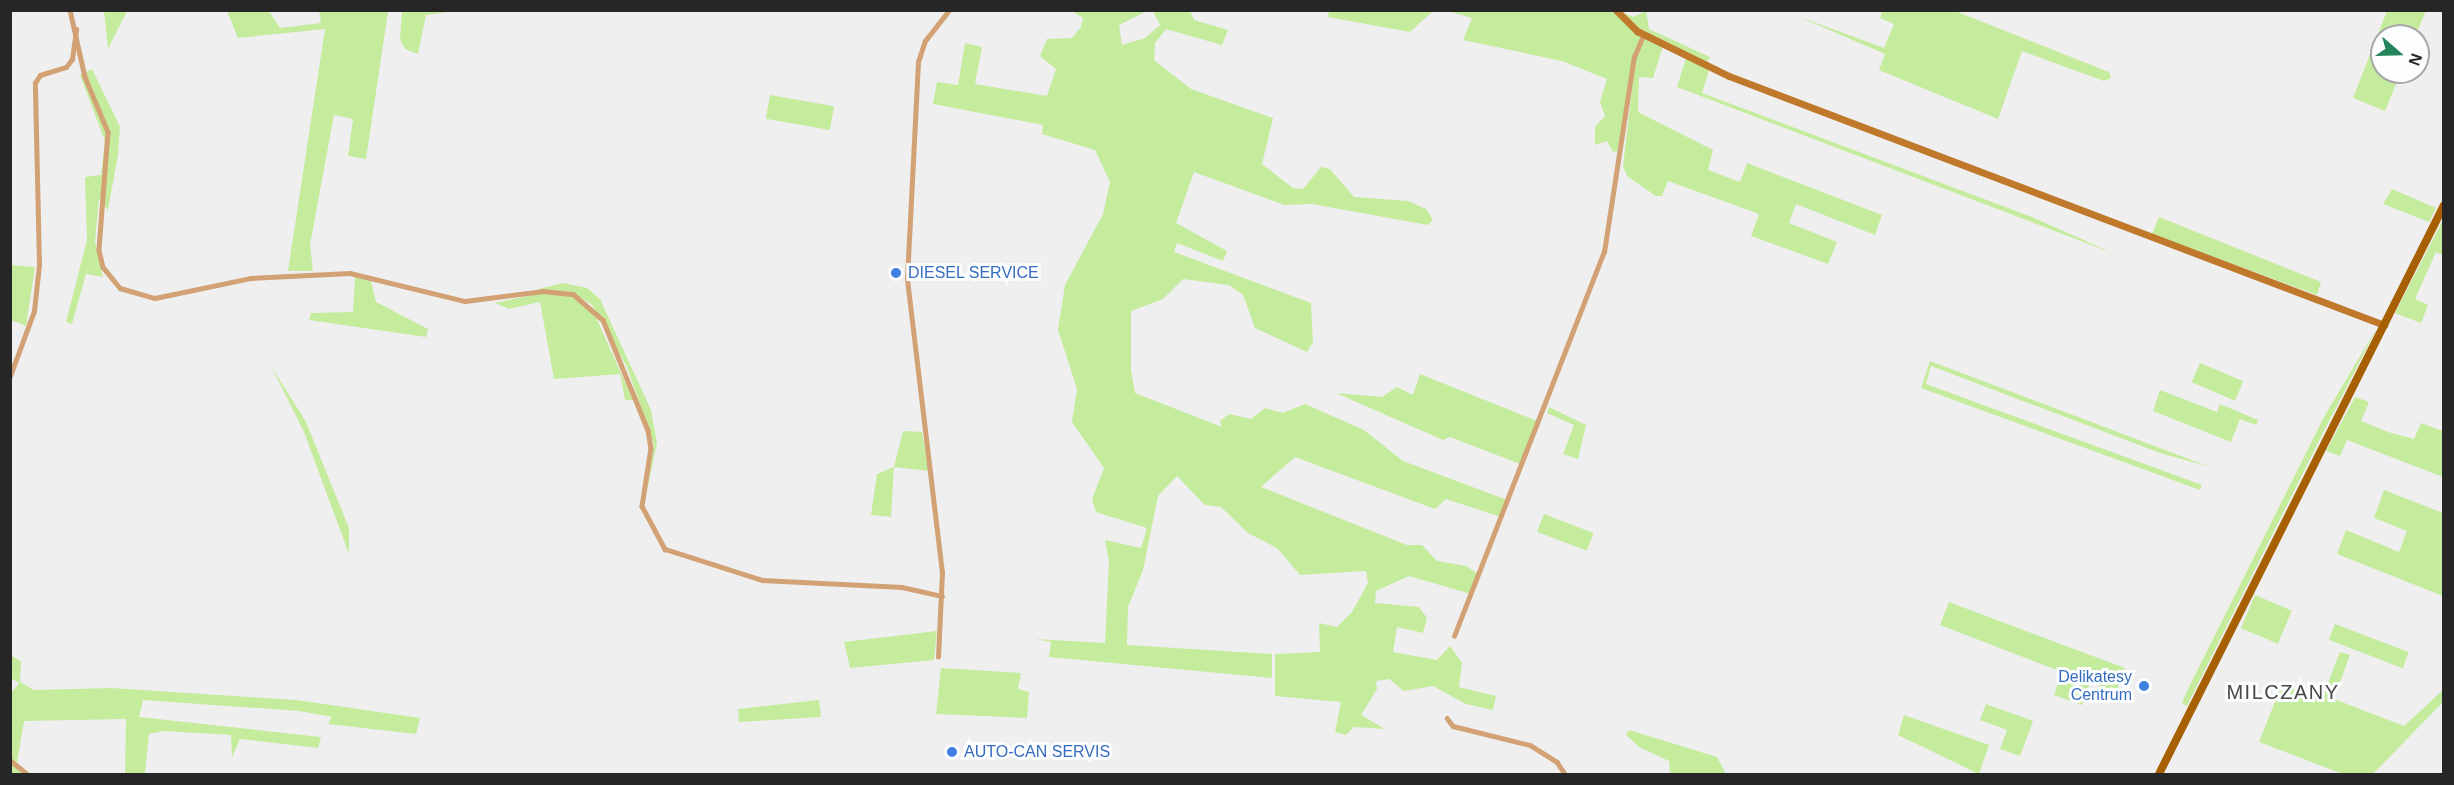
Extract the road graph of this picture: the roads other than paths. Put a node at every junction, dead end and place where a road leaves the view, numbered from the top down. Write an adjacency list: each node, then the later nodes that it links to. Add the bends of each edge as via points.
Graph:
1 (70, 10): 4 (street)
2 (950, 10): 10 (street, via 925,41 918,62 907,279)
3 (1616, 10): 5 (street)
4 (76, 29): 9 (street, via 72,59 66,66 40,75 35,83 39,265 34,311); 10 (street, via 82,66 108,132 99,250 103,267 120,288 155,298 251,278 350,273 465,301 543,291 573,294 607,328 648,430 651,448 642,506 650,530 665,549 762,580 902,587)
5 (1644, 34): 8 (street, via 1729,76); 11 (street, via 1634,57 1604,252)
6 (2444, 205): 7 (main road)
7 (2441, 215): 8 (main road)
8 (2384, 325): 17 (main road)
9 (10, 376)
10 (942, 596): 12 (street)
11 (1454, 636)
12 (938, 657)
13 (1447, 718): 16 (street, via 1454,726 1530,745 1557,762)
14 (10, 760): 15 (street)
15 (27, 774)
16 (1565, 774)
17 (2159, 774)

